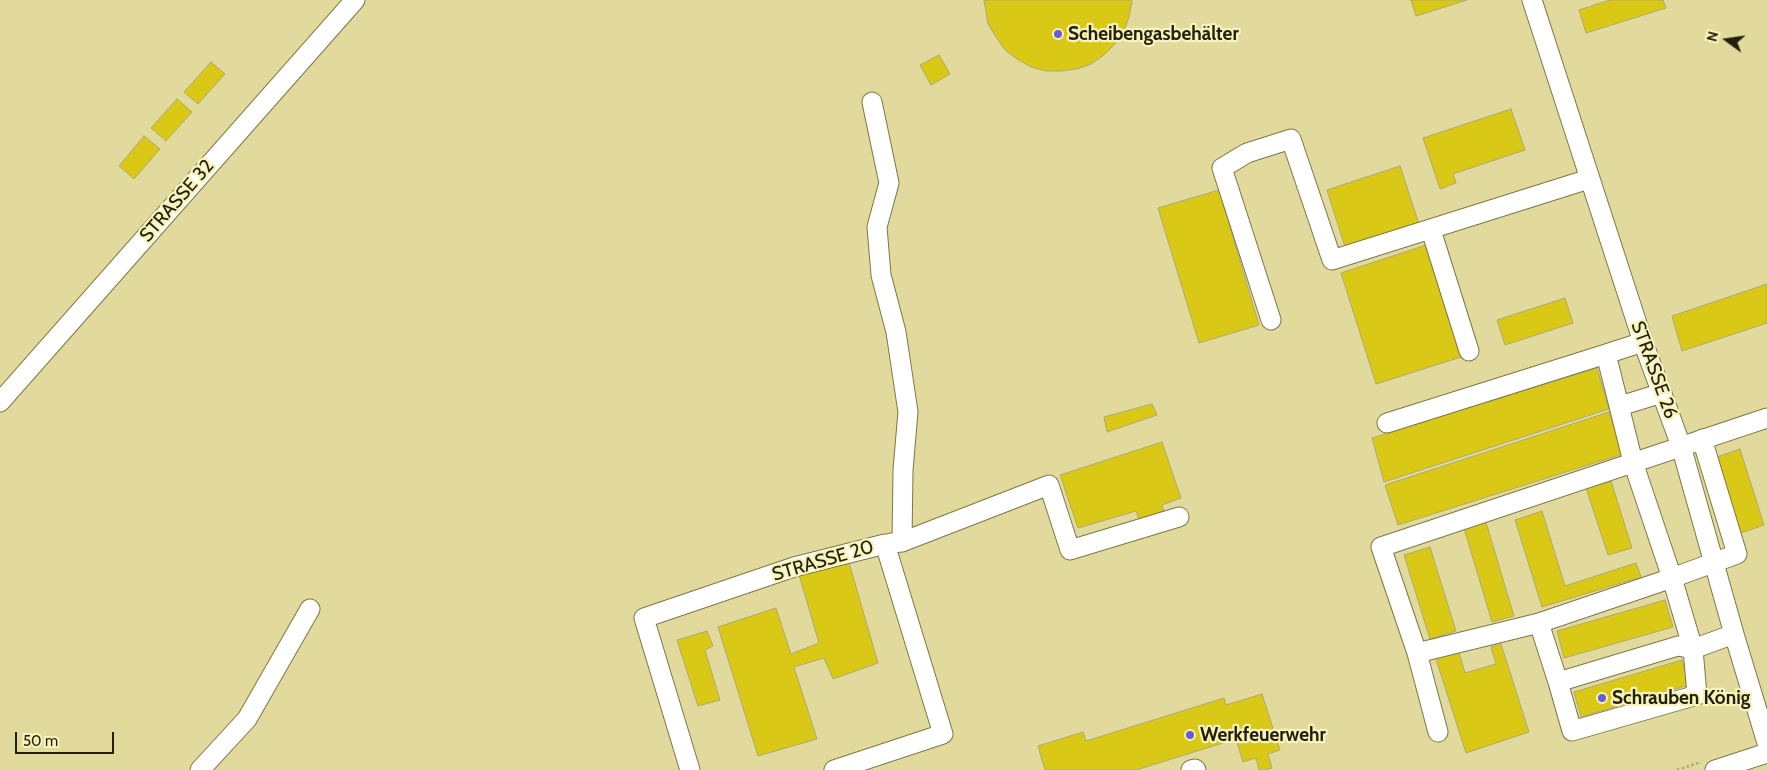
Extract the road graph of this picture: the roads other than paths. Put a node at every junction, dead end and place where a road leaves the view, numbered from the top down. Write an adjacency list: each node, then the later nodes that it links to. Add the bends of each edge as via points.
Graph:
1 (355, 0): 11 (street, STRASSE 32)
2 (1532, 0): 4 (street, STRASSE 26)
3 (872, 102): 19 (street, via 889,183 877,227 881,275 896,332 908,412)
4 (1588, 178): 5 (street); 7 (street, STRASSE 26)
5 (1431, 230): 6 (street, via 1332,260 1291,140 1247,153 1222,168); 8 (street)
6 (1271, 320)
7 (1643, 342): 9 (street); 10 (street, STRASSE 26)
8 (1469, 351)
9 (1606, 354): 12 (street); 14 (street)
10 (1662, 393): 12 (street); 16 (street, STRASSE 26)
11 (0, 402)
12 (1620, 406): 17 (street)
13 (1767, 418): 15 (street)
14 (1387, 422)
15 (1702, 439): 16 (street); 20 (street, via 1737,554)
16 (1681, 446): 17 (street); 20 (street, STRASSE 26)
17 (1634, 462): 21 (street); 26 (street, via 1381,547)
18 (1179, 517): 19 (street, via 1070,550 1049,485)
19 (893, 543): 32 (street, STRASSE 20, via 794,568 644,618); 33 (street, STRASSE 20, via 943,734)
20 (1714, 562): 21 (street); 24 (street, STRASSE 26)
21 (1672, 578): 23 (street); 25 (street)
22 (310, 609): 31 (street, via 247,719)
23 (1539, 623): 26 (street); 27 (street)
24 (1734, 634): 25 (street); 29 (street, STRASSE 26)
25 (1693, 649): 27 (street, via 1678,646); 27 (street, via 1697,695 1572,731)
26 (1417, 653): 28 (street)
27 (1558, 682)
28 (1438, 732)
29 (1767, 743)
30 (1767, 754): 36 (street)
31 (200, 770)
32 (690, 770)
33 (834, 770)
34 (1191, 770): 35 (street)
35 (1196, 770)
36 (1715, 770)

